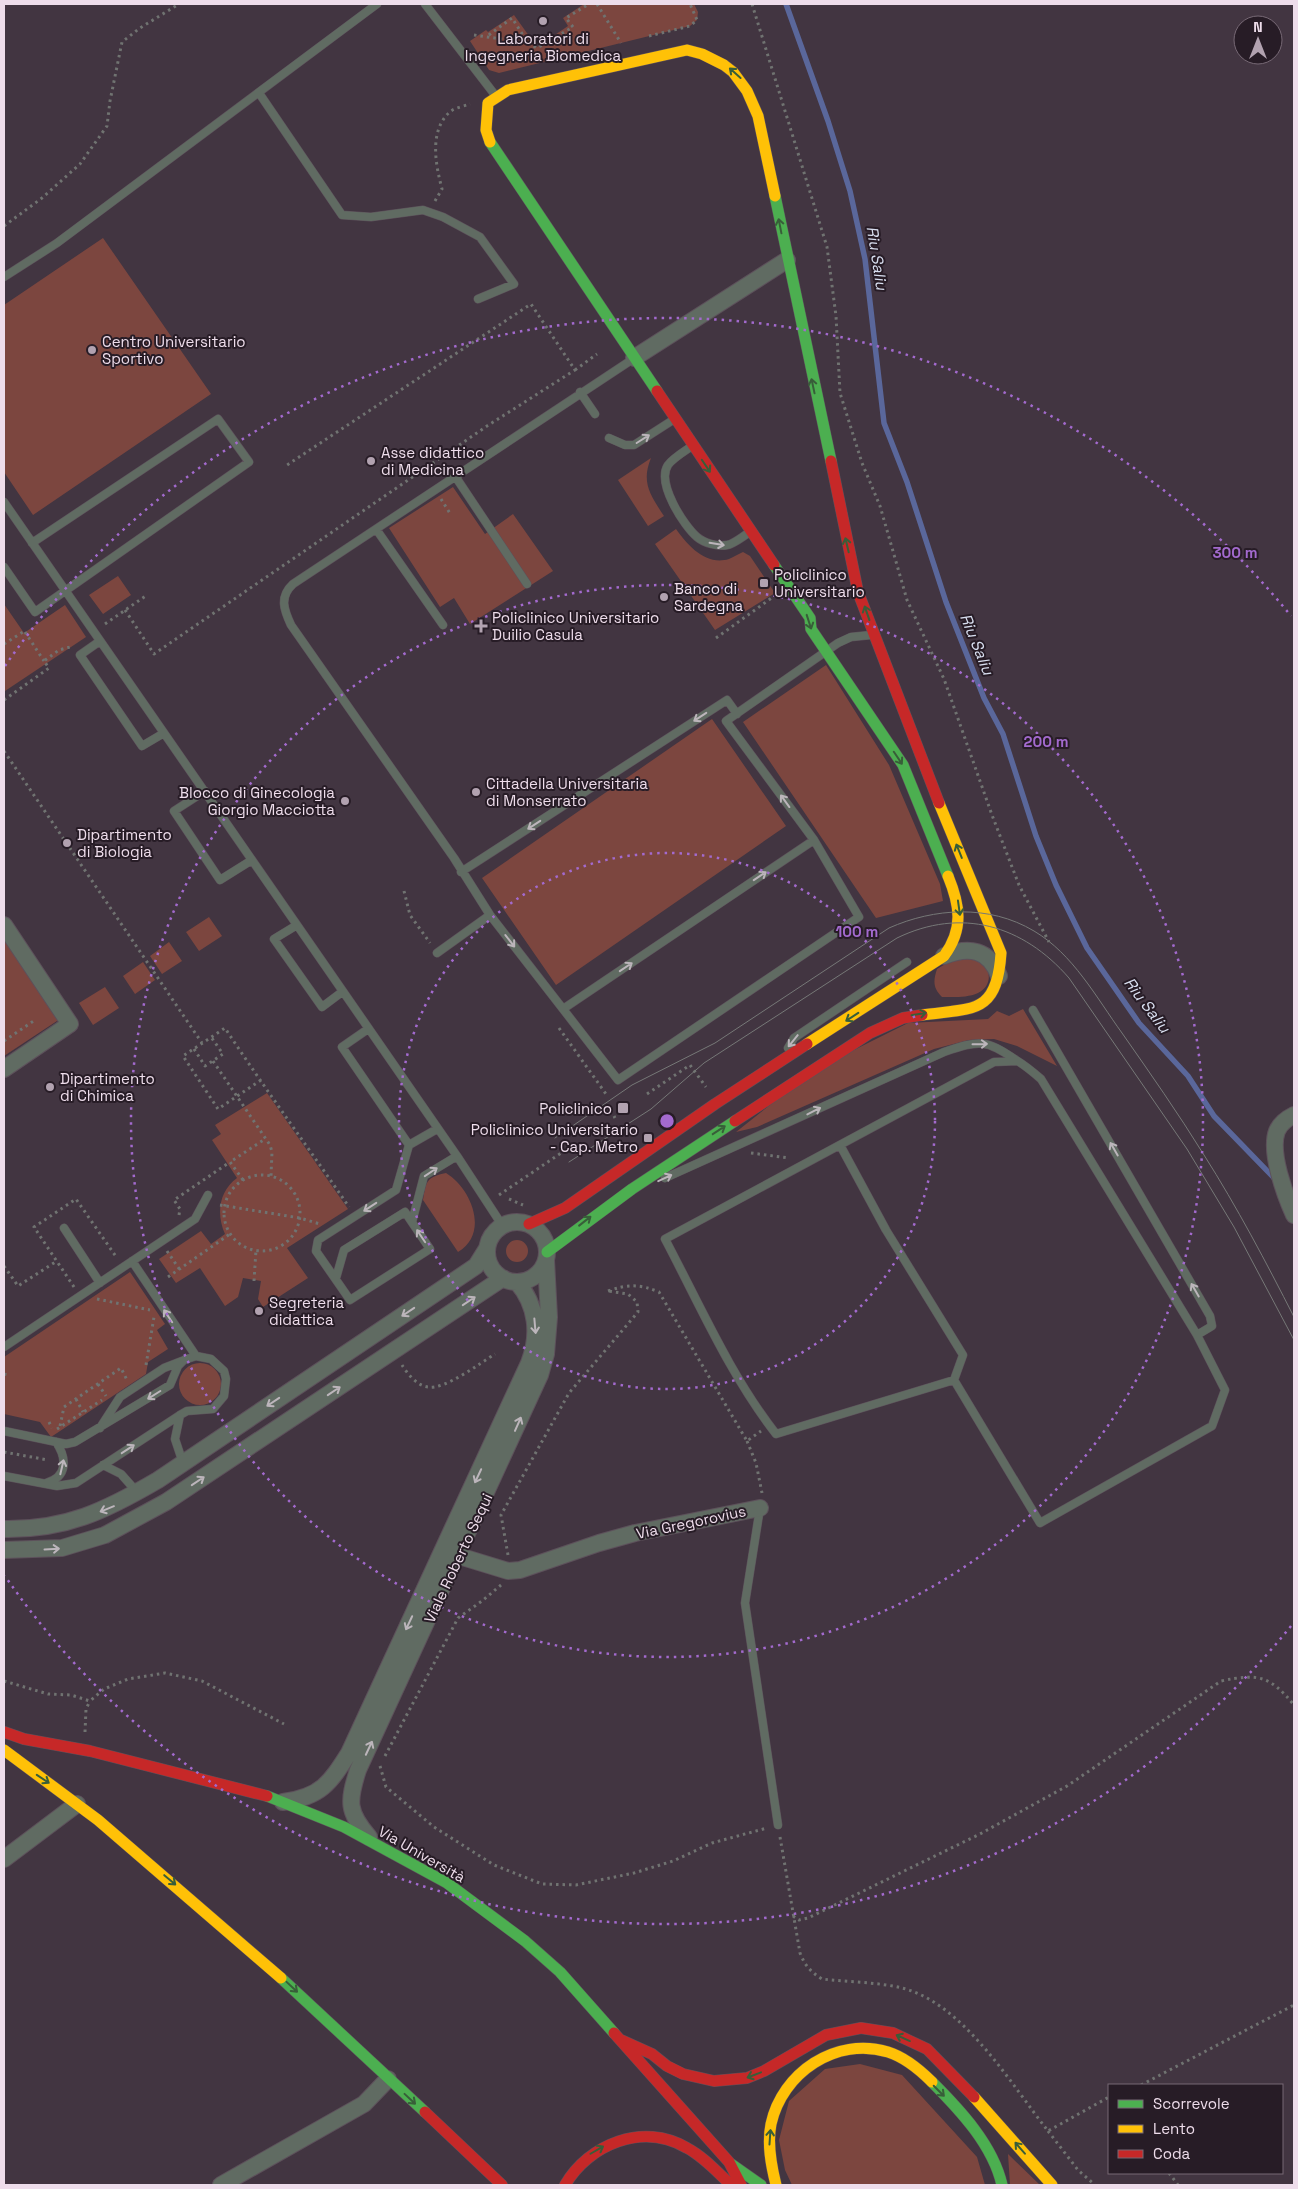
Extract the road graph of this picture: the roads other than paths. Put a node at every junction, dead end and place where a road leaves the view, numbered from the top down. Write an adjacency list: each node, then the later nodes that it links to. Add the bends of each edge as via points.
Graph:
1 (377, 4): 3 (lane)
2 (425, 4): 4 (lane)
3 (259, 93): 6 (lane, via 57,243); 7 (lane, via 342,215 371,216 423,210 443,216 480,237 514,284)
4 (492, 100): 5 (main road, one-way to 4, via 758,116 750,94 739,76 706,54 688,50 508,90); 8 (main road, via 486,130 493,149)
5 (787, 260): 8 (street); 23 (main road, one-way to 5, via 858,592 849,556)
6 (4, 277)
7 (478, 299)
8 (634, 358): 9 (lane); 11 (main road)
9 (580, 392): 10 (lane); 14 (lane)
10 (595, 414)
11 (674, 419): 12 (lane, one-way to 11, via 625,445 634,444); 13 (main road)
12 (609, 438)
13 (692, 446): 17 (main road, one-way to 17); 17 (lane, one-way to 17, via 668,466 666,473 670,498 689,529 699,539 714,545 728,545)
14 (456, 476): 16 (lane); 20 (lane)
15 (4, 502): 18 (lane)
16 (376, 529): 22 (lane); 31 (lane, via 286,590 283,599 285,612)
17 (750, 532): 25 (main road, one-way to 25, via 810,618 811,628)
18 (32, 543): 21 (lane); 21 (lane, via 218,419 249,462)
19 (4, 567): 21 (lane, via 35,612)
20 (527, 584)
21 (65, 591): 24 (lane)
22 (443, 625)
23 (875, 635): 25 (lane, via 851,637); 38 (main road, one-way to 23, via 1001,953 909,728)
24 (100, 641): 27 (lane); 27 (lane, via 80,655 142,746)
25 (827, 653): 26 (lane); 36 (main road, one-way to 36, via 903,765 957,898 959,930 954,944)
26 (737, 714): 29 (lane, one-way to 26, via 726,721); 31 (lane, one-way to 31, via 726,700)
27 (164, 733): 28 (lane)
28 (205, 791): 30 (lane); 30 (lane, via 174,811 220,880)
29 (814, 840): 40 (lane, one-way to 29); 40 (lane, via 859,917 835,934 618,1080)
30 (252, 860): 34 (lane)
31 (462, 872): 32 (lane)
32 (490, 914): 35 (lane); 40 (lane, one-way to 40)
33 (4, 925): 45 (street, via 70,1024)
34 (296, 925): 39 (lane); 39 (lane, via 274,939 322,1007)
35 (437, 952)
36 (944, 956): 38 (street, via 957,951 980,953 990,958); 44 (main road, one-way to 44)
37 (906, 962): 44 (lane, one-way to 44, via 794,1038)
38 (1000, 978): 52 (main road, one-way to 38, via 885,1024 917,1014 979,1006 997,990)
39 (342, 992): 42 (lane)
40 (563, 1009)
41 (1033, 1010): 64 (lane, one-way to 41, via 1212,1326 1210,1316)
42 (368, 1029): 47 (lane); 48 (lane, via 342,1047)
43 (1018, 1061): 49 (lane, via 994,1062); 52 (lane, one-way to 43, via 944,1052 969,1044 991,1044); 64 (lane, via 1041,1080)
44 (778, 1065): 55 (main road, via 564,1208)
45 (4, 1069)
46 (1294, 1115): 53 (street, via 1277,1131 1276,1146 1280,1178)
47 (437, 1128): 48 (lane); 50 (lane)
48 (409, 1145): 61 (lane, one-way to 61, via 396,1190 318,1240 316,1251)
49 (840, 1145): 68 (lane, via 886,1230 963,1355); 68 (lane, via 665,1239 734,1371 776,1434)
50 (457, 1156): 54 (lane, one-way to 50, via 424,1176); 56 (lane)
51 (208, 1195): 60 (lane, via 195,1219 161,1242)
52 (605, 1205): 59 (main road, one-way to 52)
53 (1294, 1214)
54 (412, 1222): 61 (lane, via 405,1212 344,1250); 61 (lane, one-way to 54, via 350,1300 430,1249)
55 (528, 1224): 56 (street, via 510,1222); 59 (street, via 542,1235)
56 (502, 1225): 58 (street, via 489,1240)
57 (64, 1228): 63 (lane)
58 (486, 1250): 62 (street, via 491,1267); 73 (street, one-way to 73, via 476,1266)
59 (546, 1256): 62 (street, via 536,1275); 81 (street, Viale Roberto Sequi, one-way to 59, via 542,1368 549,1317)
60 (129, 1258): 63 (lane); 66 (lane, one-way to 60)
61 (336, 1278)
62 (510, 1280): 80 (street, one-way to 62, via 62,1548 105,1535 166,1502 394,1351); 84 (street, Viale Roberto Sequi, one-way to 84, via 528,1294 534,1314 536,1347 349,1753 330,1783 301,1799)
63 (100, 1283): 65 (lane)
64 (1197, 1335): 68 (lane, via 1225,1390 1212,1426 1040,1523)
65 (4, 1347)
66 (196, 1356): 67 (lane); 69 (lane, via 210,1359 224,1371 224,1396 213,1410 187,1411)
67 (184, 1360): 70 (lane, via 164,1368 120,1397); 70 (lane, one-way to 70, via 170,1385)
68 (954, 1380)
69 (180, 1415): 73 (lane, via 175,1440); 74 (lane, one-way to 69)
70 (98, 1429): 72 (lane, via 75,1442)
71 (4, 1431): 72 (lane)
72 (56, 1442): 76 (lane, one-way to 72, via 55,1481 64,1470 64,1458)
73 (183, 1463): 77 (street)
74 (103, 1465): 76 (lane, via 76,1483); 77 (lane, via 121,1474)
75 (4, 1476): 76 (lane)
76 (44, 1484)
77 (137, 1492): 79 (street, one-way to 79, via 117,1505 58,1525)
78 (760, 1508): 81 (street, Via Gregorovius, via 636,1533 520,1570 504,1570); 86 (lane, Via Gregorovius, via 746,1603)
79 (4, 1529)
80 (4, 1550)
81 (459, 1556): 87 (street, Viale Roberto Sequi, one-way to 81, via 356,1822 350,1804 352,1790 358,1770)
82 (4, 1732): 84 (main road, Via Università, via 237,1787)
83 (4, 1750): 85 (main road, one-way to 85)
84 (283, 1802): 87 (main road, Via Università)
85 (76, 1804): 88 (street); 90 (main road, one-way to 90, via 289,1984)
86 (778, 1825)
87 (375, 1843): 89 (main road, Via Università, via 447,1883 525,1941 560,1972)
88 (4, 1859)
89 (621, 2040): 91 (main road, Via Università); 100 (main road, one-way to 89, via 956,2076 927,2050 893,2033 861,2028 826,2035 764,2072 729,2080 707,2080 683,2074 652,2054)
90 (388, 2079): 92 (street, via 364,2104); 93 (main road, one-way to 93)
91 (729, 2162): 96 (main road, Via Università); 97 (main road, Via Università)
92 (221, 2185)
93 (502, 2185)
94 (565, 2185): 95 (main road, one-way to 95, via 576,2167 601,2148 624,2140 647,2138 660,2138 686,2147)
95 (730, 2185)
96 (741, 2185)
97 (761, 2185)
98 (776, 2185): 99 (main road, one-way to 99, via 769,2153 771,2124 780,2099 800,2073 820,2058 841,2050 866,2048 888,2052 912,2064 953,2105 992,2151)
99 (1002, 2185)
100 (1052, 2185)

